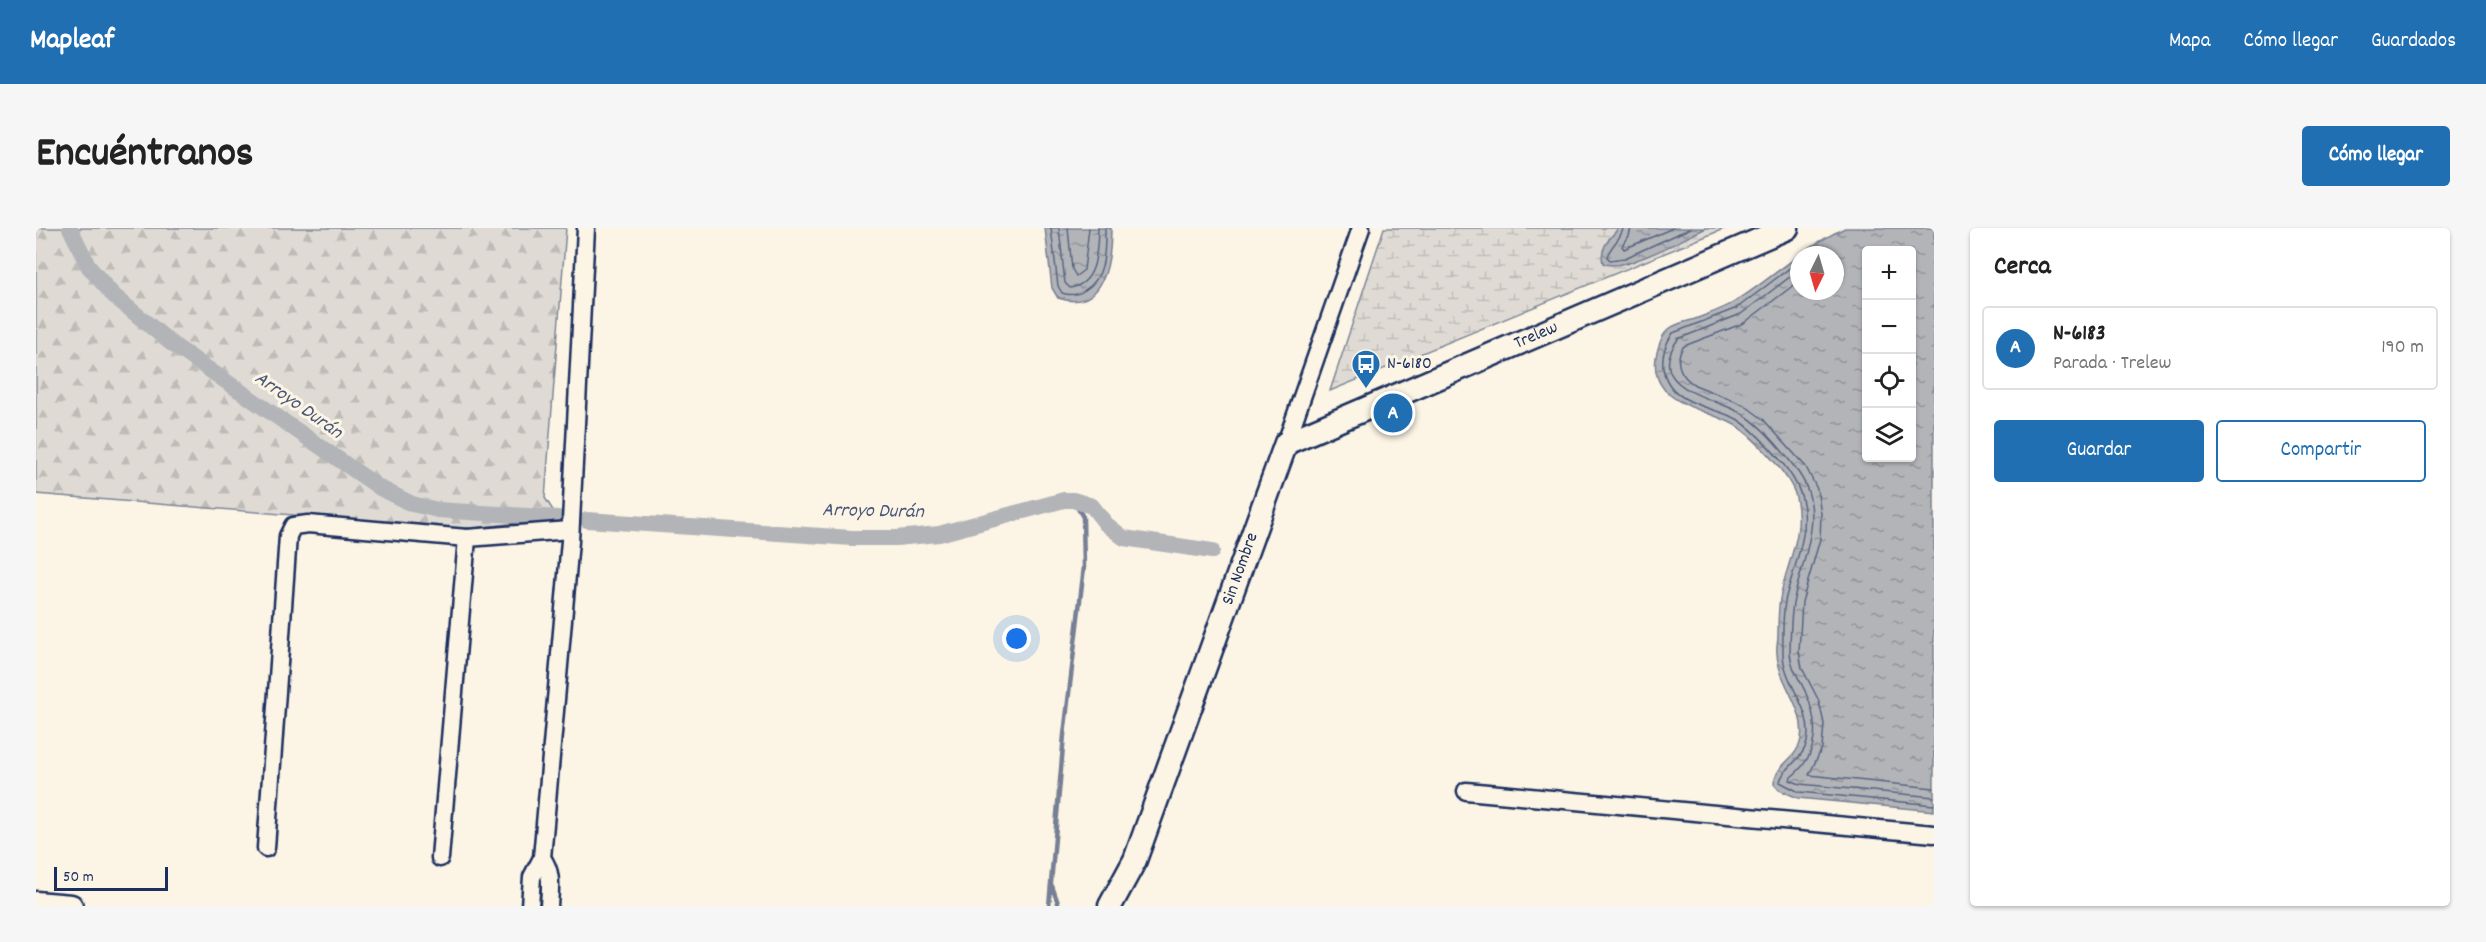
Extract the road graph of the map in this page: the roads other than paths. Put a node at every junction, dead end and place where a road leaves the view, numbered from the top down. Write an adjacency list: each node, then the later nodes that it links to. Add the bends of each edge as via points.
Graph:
1 (586, 228): 5 (street)
2 (1361, 228): 4 (street, Sin Nombre)
3 (1787, 228): 4 (main road, Trelew)
4 (1286, 442): 16 (main road, Sin Nombre, via 1135,860)
5 (570, 530): 6 (street); 11 (street)
6 (466, 538): 9 (street, via 308,524 289,531); 10 (street)
7 (1466, 791): 8 (street)
8 (1934, 834)
9 (266, 848)
10 (440, 858)
11 (542, 858): 14 (street, via 532,877); 15 (street, via 549,869)
12 (36, 903): 13 (main road)
13 (71, 906)
14 (530, 906)
15 (549, 906)
16 (1110, 906)

